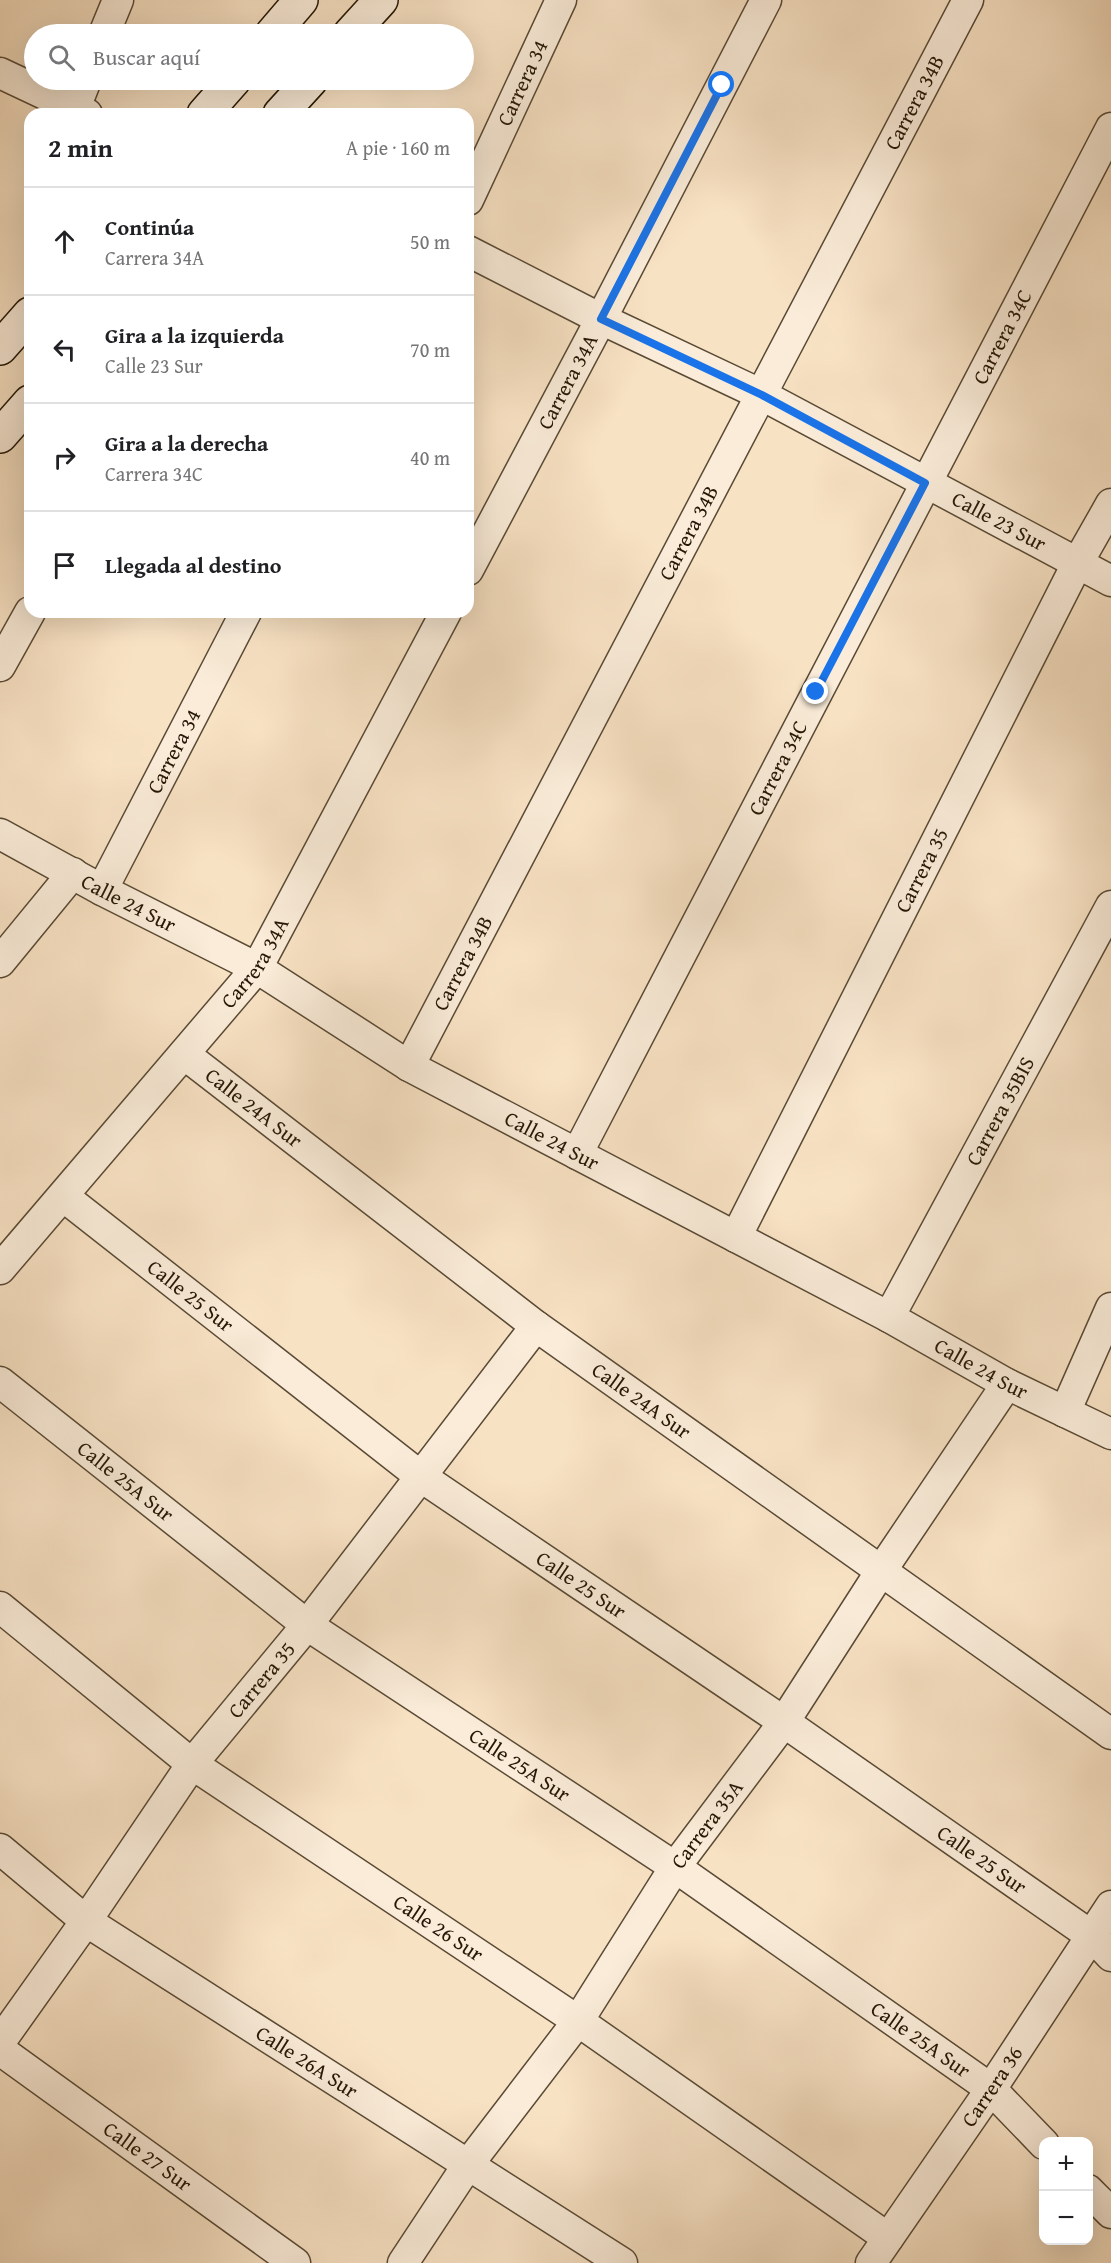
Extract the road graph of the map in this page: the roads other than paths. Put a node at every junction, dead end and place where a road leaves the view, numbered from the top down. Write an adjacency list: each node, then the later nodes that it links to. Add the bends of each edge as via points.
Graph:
1 (118, 0): 7 (street)
2 (301, 0): 8 (main road)
3 (381, 0): 9 (main road)
4 (561, 0): 21 (street, Carrera 34)
5 (766, 0): 23 (street, Carrera 34A)
6 (968, 0): 26 (street, Carrera 34B)
7 (108, 24)
8 (281, 24)
9 (359, 24)
10 (0, 73): 11 (street)
11 (24, 84)
12 (36, 90): 16 (street)
13 (84, 90): 17 (street)
14 (225, 90): 18 (main road)
15 (301, 90): 19 (main road)
16 (75, 108)
17 (81, 108)
18 (209, 108)
19 (285, 108)
20 (1111, 128): 29 (street, Carrera 34C)
21 (474, 187)
22 (474, 254): 23 (street, Calle 23 Sur)
23 (601, 319): 26 (street, Calle 23 Sur); 31 (street, Carrera 34A)
24 (24, 321): 25 (main road)
25 (0, 348)
26 (762, 395): 29 (street, Calle 23 Sur); 45 (street, Carrera 34B)
27 (24, 409): 28 (main road)
28 (0, 436)
29 (925, 483): 32 (street, Calle 23 Sur); 46 (street, Carrera 34C)
30 (1111, 504): 32 (street, Carrera 35)
31 (474, 559)
32 (1077, 564): 33 (street, Calle 23 Sur); 48 (street, Carrera 35)
33 (1111, 581)
34 (27, 618): 37 (street)
35 (243, 618): 40 (street, Carrera 34)
36 (443, 618): 43 (street, Carrera 34A)
37 (0, 666)
38 (0, 834): 39 (street, Calle 24 Sur)
39 (73, 873): 40 (street, Calle 24 Sur); 42 (street)
40 (102, 890): 43 (street, Calle 24 Sur)
41 (1111, 906): 51 (street, Carrera 35BIS)
42 (0, 962)
43 (257, 968): 44 (street, Carrera 34A); 45 (street, Calle 24 Sur)
44 (184, 1054): 47 (street, Carrera 34A); 52 (street, Calle 24A Sur)
45 (410, 1066): 46 (street, Calle 24 Sur)
46 (577, 1154): 48 (street, Calle 24 Sur)
47 (63, 1196): 49 (street, Carrera 34A); 57 (street, Calle 25 Sur)
48 (736, 1237): 51 (street, Calle 24 Sur)
49 (0, 1269)
50 (1111, 1308): 55 (street)
51 (890, 1317): 54 (street, Calle 24 Sur)
52 (536, 1326): 57 (street, Carrera 35); 58 (street, Calle 24A Sur)
53 (0, 1382): 60 (street, Calle 25A Sur)
54 (1006, 1384): 55 (street, Calle 24 Sur); 58 (street, Carrera 35A)
55 (1065, 1412): 56 (street, Calle 24 Sur)
56 (1111, 1434)
57 (420, 1476): 60 (street, Carrera 35); 61 (street, Calle 25 Sur)
58 (881, 1571): 61 (street, Carrera 35A); 62 (street, Calle 24A Sur)
59 (0, 1607): 63 (street, Calle 26 Sur)
60 (307, 1625): 63 (street, Carrera 35); 65 (street, Calle 25A Sur)
61 (784, 1722): 65 (street, Carrera 35A); 68 (street, Calle 25 Sur)
62 (1111, 1734)
63 (192, 1764): 67 (street, Carrera 35); 69 (street, Calle 26 Sur)
64 (0, 1849): 67 (street, Calle 26A Sur)
65 (675, 1867): 69 (street, Carrera 35A); 72 (street, Calle 25A Sur)
66 (1111, 1906): 68 (street, Carrera 36)
67 (87, 1921): 70 (street, Carrera 35); 74 (street, Calle 26A Sur)
68 (1102, 1946): 72 (street, Carrera 36)
69 (578, 2021): 74 (street, Carrera 35A); 77 (street, Calle 26 Sur)
70 (0, 2042)
71 (0, 2050): 78 (street, Calle 27 Sur)
72 (991, 2089): 73 (street, Calle 25A Sur); 77 (street, Carrera 36)
73 (1039, 2139)
74 (467, 2166): 79 (street, Carrera 35A); 80 (street, Calle 26A Sur)
75 (1090, 2191): 76 (street)
76 (1111, 2213)
77 (888, 2238): 81 (street, Carrera 36)
78 (295, 2263)
79 (403, 2263)
80 (622, 2263)
81 (871, 2263)

